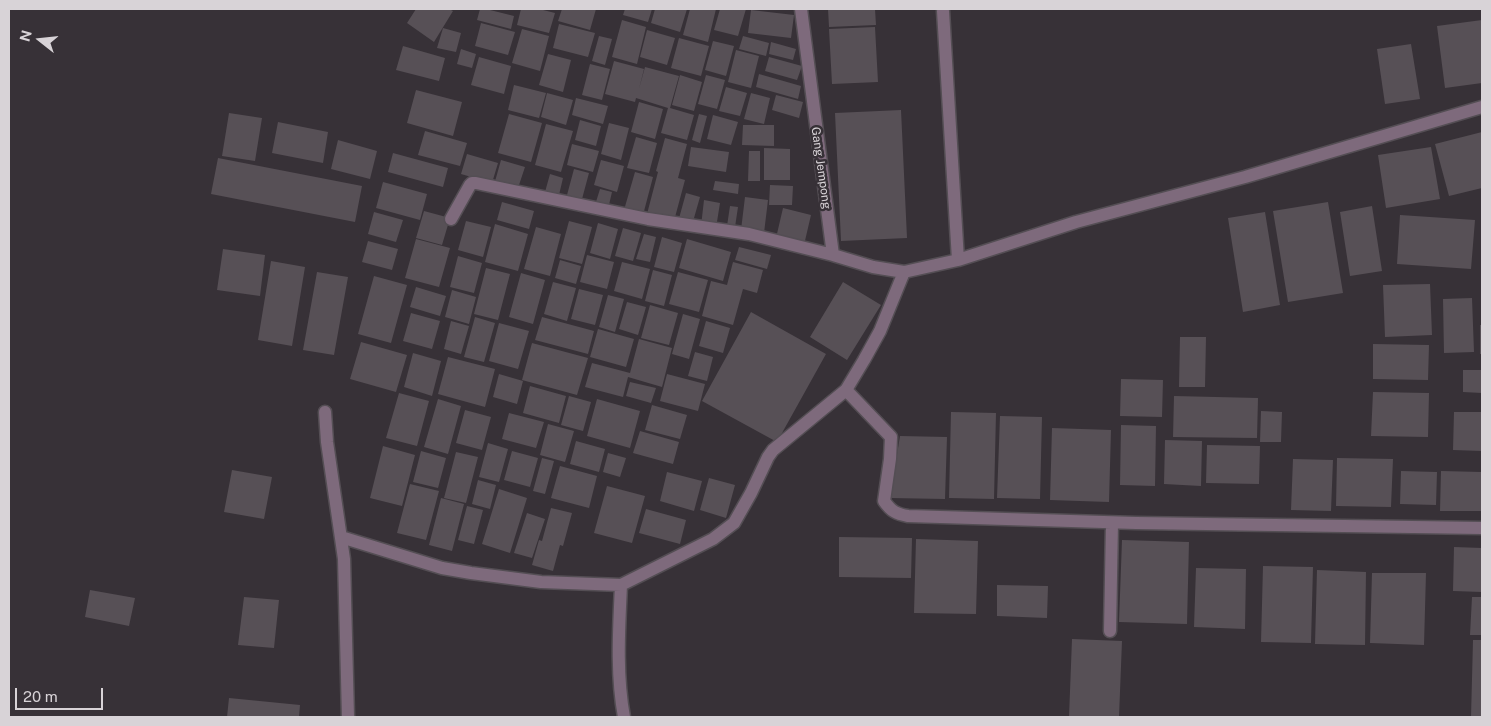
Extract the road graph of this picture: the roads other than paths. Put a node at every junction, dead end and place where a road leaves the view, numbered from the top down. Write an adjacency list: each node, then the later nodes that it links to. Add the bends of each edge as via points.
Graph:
1 (801, 9): 5 (street, Gang Jempong)
2 (943, 11): 6 (street)
3 (1482, 107): 6 (street, via 1245,177 1076,222)
4 (451, 219): 5 (street, via 470,185 476,183 648,219 749,234)
5 (833, 255): 7 (street)
6 (958, 260): 7 (street)
7 (904, 272): 8 (street, via 880,331)
8 (846, 390): 10 (street, via 891,437 884,501 897,514); 13 (street, via 773,450 734,523 713,540)
9 (325, 412): 12 (street)
10 (1112, 523): 11 (street); 14 (street)
11 (1482, 528)
12 (341, 538): 13 (street, via 442,568 471,573 541,582); 15 (street)
13 (622, 585): 16 (street, via 618,650)
14 (1110, 631)
15 (348, 717)
16 (624, 717)

